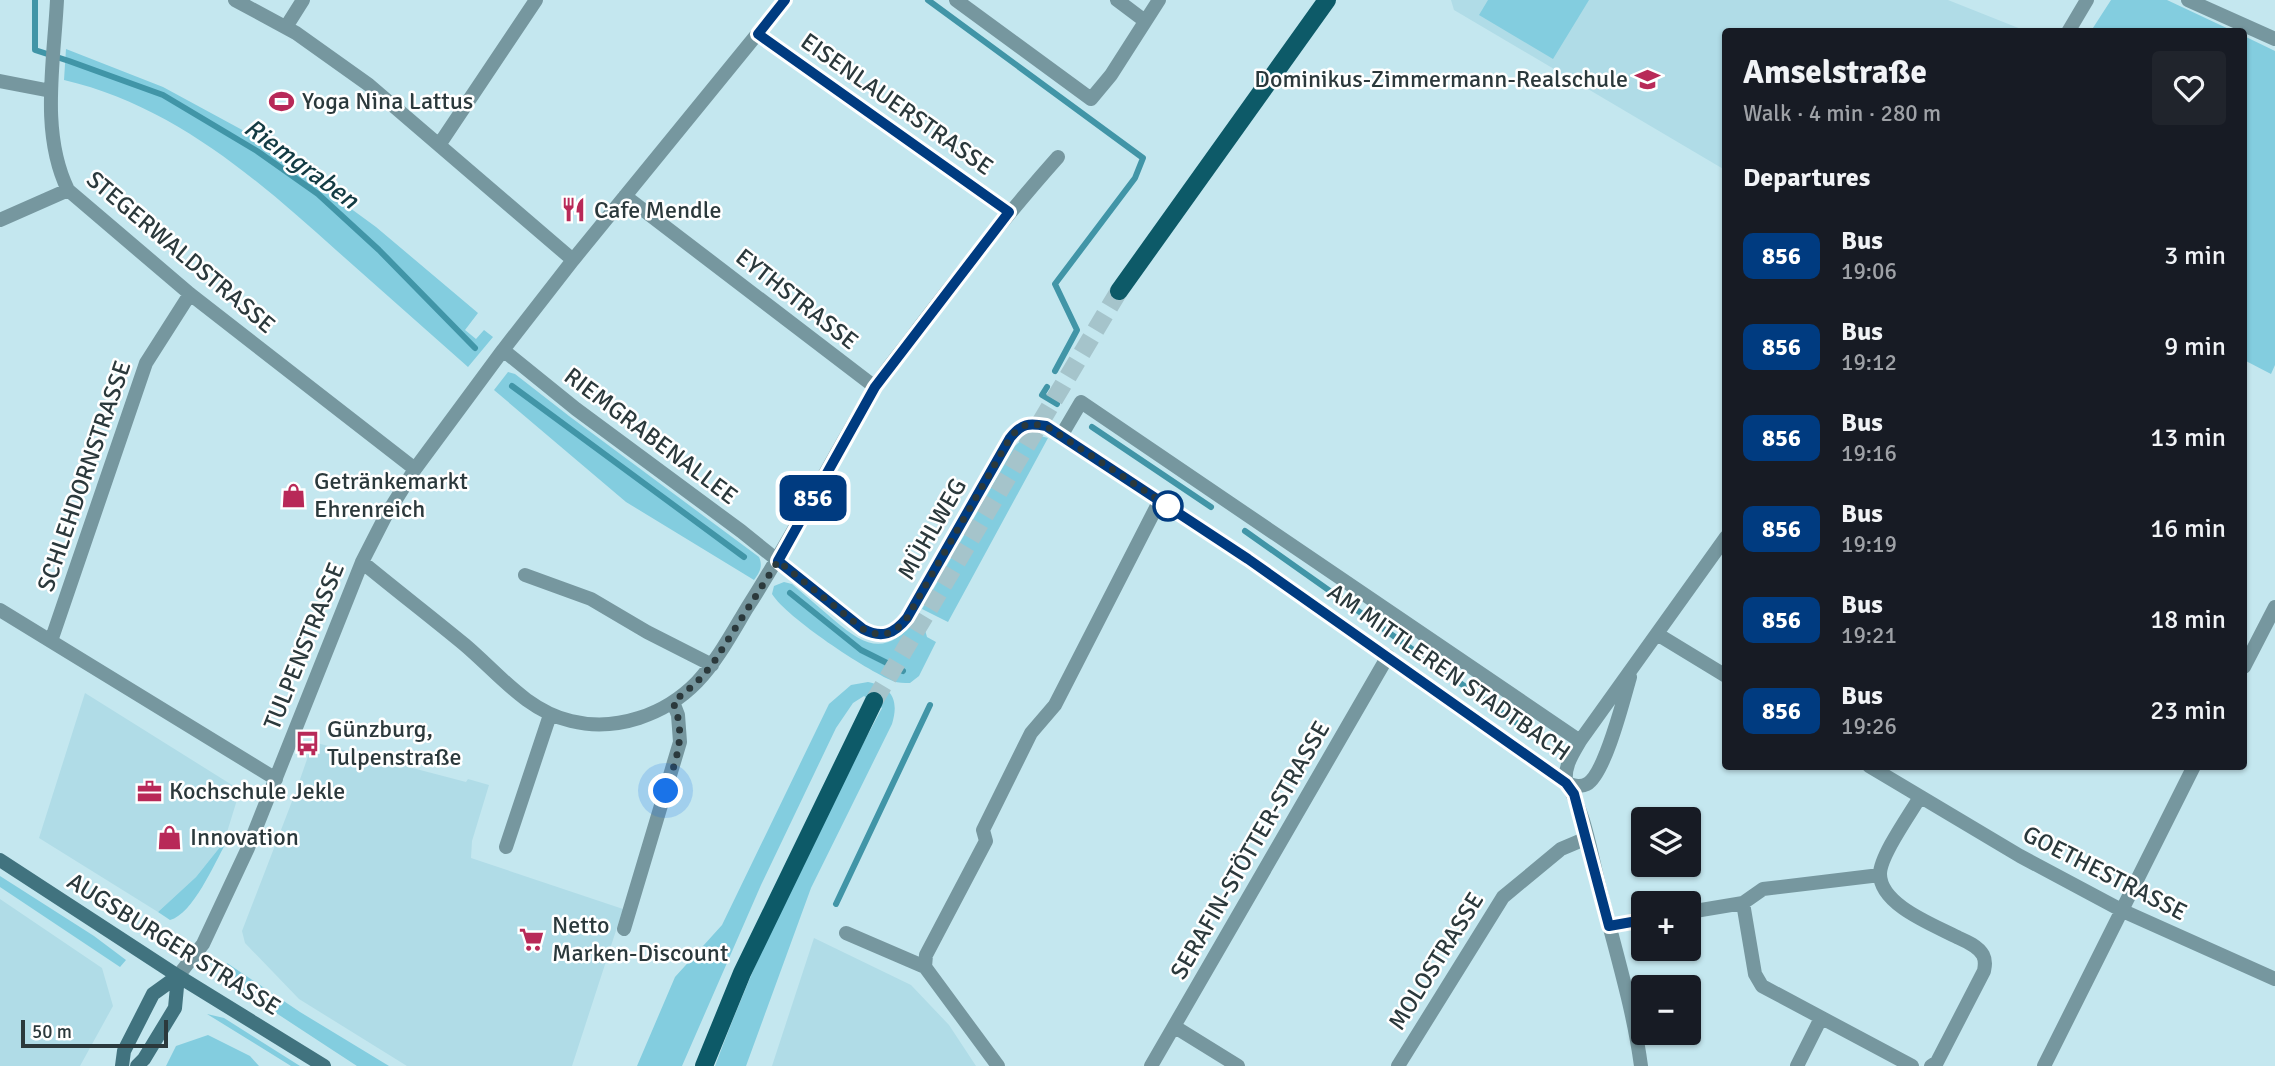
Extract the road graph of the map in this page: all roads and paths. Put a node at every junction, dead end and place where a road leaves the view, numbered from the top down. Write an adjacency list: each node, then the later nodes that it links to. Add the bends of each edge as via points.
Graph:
1 (57, 0): 18 (street, STEGERWALDSTRASSE)
2 (235, 0): 13 (street)
3 (303, 0): 13 (street)
4 (536, 0): 19 (street)
5 (785, 0): 15 (street, TULPENSTRASSE)
6 (956, 0): 12 (street, via 1091,99)
7 (1117, 0): 12 (street)
8 (1159, 0): 12 (street)
9 (1327, 0): 26 (main road)
10 (2087, 0): 14 (street)
11 (2188, 0): 16 (street)
12 (1145, 21)
13 (286, 27): 19 (street, via 369,85)
14 (2070, 28)
15 (758, 34): 22 (street, TULPENSTRASSE); 23 (street, EISENLAUERSTRASSE)
16 (2275, 39)
17 (0, 81): 18 (street)
18 (51, 91): 21 (street, STEGERWALDSTRASSE, via 55,155)
19 (439, 145): 25 (street)
20 (1058, 157): 23 (street)
21 (68, 190): 24 (street); 27 (street, STEGERWALDSTRASSE)
22 (625, 196): 25 (street, TULPENSTRASSE); 29 (street, EYTHSTRASSE)
23 (1009, 212): 29 (street)
24 (2, 217)
25 (573, 260): 28 (street, TULPENSTRASSE)
26 (1119, 291)
27 (190, 294): 32 (street, STEGERWALDSTRASSE); 42 (street, SCHLEHDORNSTRASSE, via 146,363)
28 (503, 350): 32 (street, TULPENSTRASSE); 35 (street, RIEMGRABENALLEE)
29 (875, 387): 35 (street)
30 (1018, 427): 31 (street, AM MITTLEREN STADTBACH, via 1046,426); 40 (street, MÜHLWEG, via 907,618 893,632)
31 (1060, 436): 33 (street, AM MITTLEREN STADTBACH); 51 (street, AM MITTLEREN STADTBACH, via 1081,402)
32 (415, 469): 36 (street, TULPENSTRASSE)
33 (1160, 500): 43 (street, AM MITTLEREN STADTBACH); 68 (street, via 1055,705 1031,733 983,830 986,841 926,955)
34 (1722, 543): 41 (street)
35 (778, 561): 40 (street, RIEMGRABENALLEE); 45 (street)
36 (362, 562): 50 (street); 54 (street, TULPENSTRASSE)
37 (525, 575): 45 (street, via 590,599)
38 (2275, 607): 44 (street)
39 (0, 610): 42 (street)
40 (872, 634)
41 (1657, 634): 46 (street); 47 (street)
42 (51, 641): 54 (street)
43 (1388, 656): 55 (street, AM MITTLEREN STADTBACH); 72 (street, SERAFIN-STÖTTER-STRASSE)
44 (2247, 661)
45 (712, 665): 49 (street)
46 (1632, 668): 51 (street); 55 (street, via 1594,778 1576,786)
47 (1722, 674)
48 (873, 701): 76 (main road, via 742,973)
49 (673, 702): 50 (street, via 619,723 573,722); 66 (street, via 681,742)
50 (550, 715): 58 (street)
51 (1580, 741): 55 (street, via 1568,761)
52 (1876, 770): 56 (street, GOETHESTRASSE)
53 (2192, 770): 63 (street)
54 (276, 779): 69 (street, TULPENSTRASSE, via 213,924)
55 (1566, 783): 57 (street, AM MITTLEREN STADTBACH, via 1574,794)
56 (1920, 797): 60 (street, via 1883,861); 63 (street, GOETHESTRASSE)
57 (1587, 838): 65 (street, AM MITTLEREN STADTBACH); 80 (street, MOLOSTRASSE, via 1560,849 1503,897)
58 (506, 847)
59 (0, 860): 69 (main road, AUGSBURGER STRASSE)
60 (1880, 875): 61 (street, via 1763,888); 84 (street, via 1885,891 1899,905 1973,945 1985,961 1984,971)
61 (1743, 903): 62 (street); 71 (street, via 1755,974 1762,986)
62 (1701, 910)
63 (2123, 911): 70 (street, GOETHESTRASSE); 85 (street)
64 (1631, 922): 65 (street)
65 (1609, 926): 81 (street, AM MITTLEREN STADTBACH)
66 (624, 929)
67 (846, 933): 68 (street)
68 (925, 967): 77 (street)
69 (178, 976): 73 (main road, via 153,994 124,1051); 74 (main road, via 175,1008); 75 (main road, AUGSBURGER STRASSE)
70 (2275, 979)
71 (1821, 1018): 82 (street); 83 (street)
72 (1175, 1027): 78 (street, SERAFIN-STÖTTER-STRASSE); 79 (street)
73 (122, 1066)
74 (137, 1066)
75 (324, 1066)
76 (704, 1066)
77 (998, 1066)
78 (1151, 1066)
79 (1238, 1066)
80 (1398, 1066)
81 (1641, 1066)
82 (1797, 1066)
83 (1912, 1066)
84 (1931, 1066)
85 (2044, 1066)

